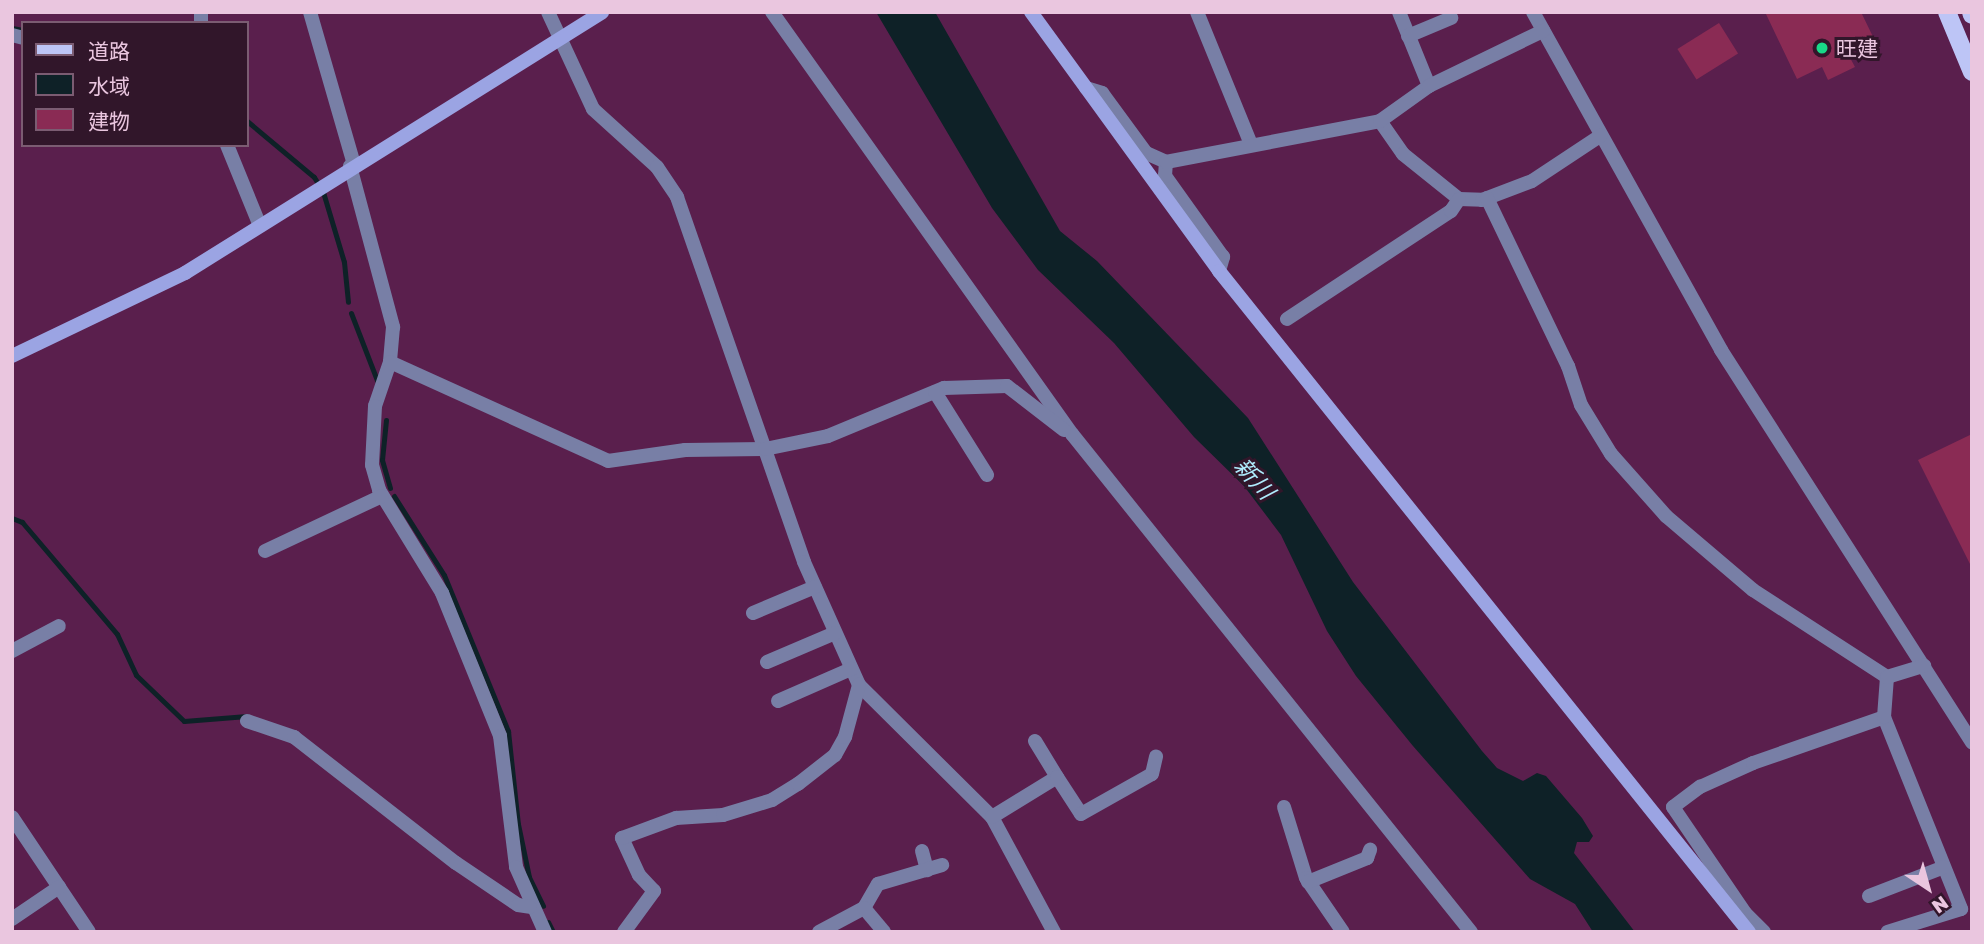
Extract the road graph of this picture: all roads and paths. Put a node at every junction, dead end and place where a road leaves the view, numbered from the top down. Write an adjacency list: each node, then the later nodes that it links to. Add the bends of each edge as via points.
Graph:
1 (310, 12): 22 (street)
2 (548, 12): 13 (street)
3 (603, 12): 13 (street)
4 (772, 12): 31 (street)
5 (1031, 12): 16 (street)
6 (1197, 12): 19 (street)
7 (1399, 12): 12 (street)
8 (1533, 12): 11 (street)
9 (1947, 12): 14 (main road)
10 (1451, 18): 12 (street)
11 (1543, 31): 15 (street); 18 (street)
12 (1408, 36): 15 (street)
13 (564, 38): 22 (street); 32 (street, via 593,109 657,167 677,197)
14 (1972, 72)
15 (1429, 86): 17 (street)
16 (1086, 88): 21 (street, via 1102,93 1146,153); 26 (street)
17 (1380, 121): 19 (street); 24 (street, via 1403,153)
18 (1600, 136): 23 (street, via 1532,181); 42 (street, via 1803,485)
19 (1251, 144): 21 (street)
20 (228, 147): 25 (street)
21 (1166, 162): 26 (street, via 1165,176 1223,257)
22 (352, 165): 25 (street); 29 (street, via 393,327)
23 (1487, 198): 24 (street); 44 (street, via 1581,405 1611,454 1667,516 1753,590)
24 (1459, 199): 27 (street, via 1451,211)
25 (260, 226): 28 (street, via 168,283)
26 (1219, 271): 73 (street)
27 (1287, 319)
28 (12, 356)
29 (390, 362): 32 (street, via 590,458 608,461 685,450); 34 (street, via 375,406 372,466)
30 (935, 392): 31 (street, via 1007,386); 32 (street, via 828,436); 33 (street)
31 (1072, 434): 72 (street)
32 (765, 449): 36 (street)
33 (987, 475)
34 (382, 496): 35 (street); 62 (street, via 442,593 500,736 507,824)
35 (265, 551)
36 (816, 587): 37 (street); 39 (street)
37 (753, 613)
38 (59, 626): 40 (street)
39 (835, 633): 41 (street); 43 (street)
40 (12, 651)
41 (767, 662)
42 (1924, 666): 44 (street); 50 (street)
43 (851, 668): 45 (street); 46 (street)
44 (1887, 677): 47 (street)
45 (859, 685): 55 (street); 67 (street, via 835,755 799,784 772,800 723,814 676,818 622,838 639,875 654,891)
46 (778, 701)
47 (1884, 717): 58 (street); 74 (street, via 1753,763 1700,787 1673,807 1745,913)
48 (247, 721): 62 (street, via 294,737 456,863 518,905)
49 (1035, 741): 52 (street)
50 (1972, 743)
51 (1156, 755): 52 (street, via 1152,774 1081,814)
52 (1057, 777): 55 (street)
53 (1284, 807): 59 (street)
54 (12, 817): 60 (street)
55 (992, 817): 70 (street)
56 (1370, 850): 59 (street, via 1367,858)
57 (922, 851): 63 (street, via 934,867 878,884)
58 (1944, 866): 61 (street); 75 (street, via 1961,909)
59 (1308, 882): 71 (street)
60 (59, 887): 64 (street); 65 (street)
61 (1869, 896)
62 (530, 907): 66 (street)
63 (864, 908): 68 (street); 69 (street)
64 (12, 919)
65 (89, 932)
66 (545, 932)
67 (624, 932)
68 (819, 932)
69 (884, 932)
70 (1054, 932)
71 (1343, 932)
72 (1471, 932)
73 (1749, 932)
74 (1764, 932)
75 (1887, 932)

